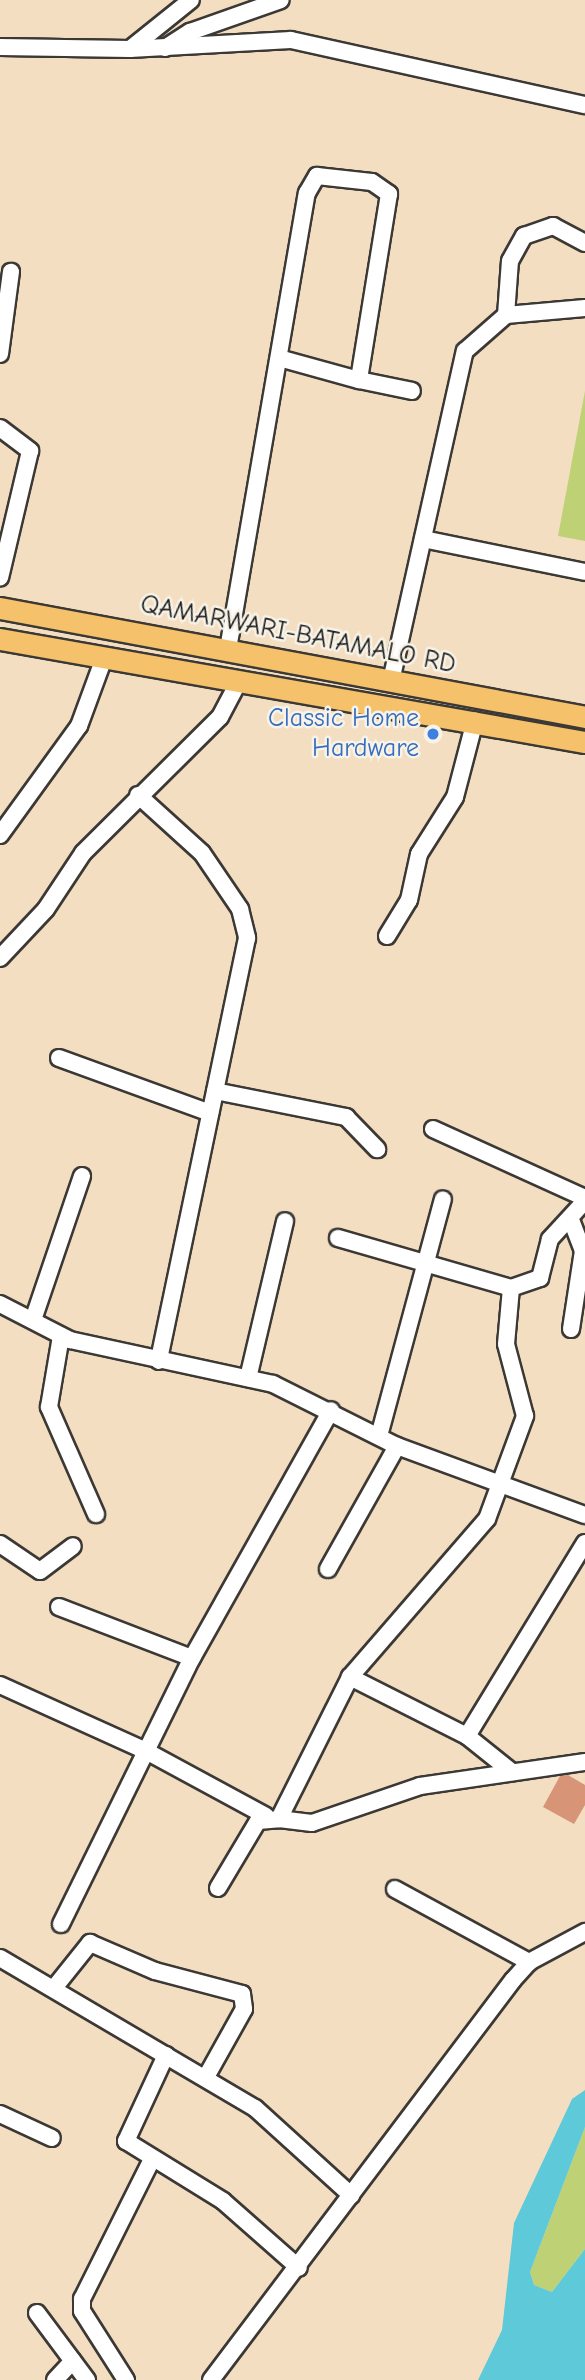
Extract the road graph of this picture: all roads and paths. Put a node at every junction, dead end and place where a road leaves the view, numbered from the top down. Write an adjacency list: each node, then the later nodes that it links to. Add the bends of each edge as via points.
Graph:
1 (191, 0): 4 (street)
2 (281, 0): 5 (street, via 190,32)
3 (0, 47): 4 (street)
4 (130, 49): 5 (street)
5 (163, 49): 6 (street, via 291,40)
6 (585, 105)
7 (585, 243): 10 (street, via 553,226 524,236 510,261)
8 (11, 272): 11 (street)
9 (585, 308): 10 (street)
10 (506, 315): 16 (street, via 465,351)
11 (0, 354)
12 (279, 358): 13 (street); 13 (street, via 310,184 325,173 372,182 386,189 389,205); 21 (street)
13 (359, 380): 14 (street)
14 (412, 391)
15 (0, 428): 18 (street, via 30,451)
16 (423, 539): 17 (street); 24 (street)
17 (585, 572)
18 (0, 578)
19 (0, 608): 21 (main road, QAMARWARI-BATAMALO RD)
20 (0, 639): 22 (main road, QAMARWARI-BATAMALO RD)
21 (228, 649): 24 (main road, QAMARWARI-BATAMALO RD)
22 (104, 658): 23 (main road, QAMARWARI-BATAMALO RD); 29 (street, via 79,726)
23 (239, 681): 26 (main road, QAMARWARI-BATAMALO RD); 28 (street, via 220,717)
24 (391, 681): 25 (main road, QAMARWARI-BATAMALO RD)
25 (585, 717)
26 (475, 722): 27 (main road, QAMARWARI-BATAMALO RD); 30 (street, via 455,797 419,854 409,900)
27 (585, 742)
28 (138, 795): 31 (street); 33 (street, via 202,853 240,909 247,938)
29 (0, 835)
30 (387, 936)
31 (0, 958)
32 (59, 1058): 34 (street)
33 (215, 1091): 34 (street); 36 (street, via 346,1117)
34 (210, 1113): 50 (street)
35 (433, 1129): 39 (street)
36 (377, 1149)
37 (82, 1176): 47 (street)
38 (443, 1199): 43 (street)
39 (585, 1200): 41 (street)
40 (285, 1221): 51 (street)
41 (572, 1222): 44 (street, via 582,1242); 45 (street, via 550,1239 540,1278)
42 (338, 1238): 43 (street)
43 (427, 1261): 45 (street); 53 (street)
44 (583, 1271): 48 (street)
45 (511, 1288): 55 (street, via 506,1344 526,1416)
46 (0, 1304): 47 (street)
47 (33, 1320): 49 (street)
48 (571, 1329)
49 (61, 1336): 50 (street); 56 (street, via 49,1406)
50 (159, 1361): 51 (street)
51 (248, 1378): 52 (street)
52 (331, 1410): 53 (street); 63 (street)
53 (379, 1436): 54 (street)
54 (397, 1446): 55 (street); 61 (street)
55 (503, 1484): 57 (street); 64 (street, via 475,1536)
56 (96, 1514)
57 (585, 1515)
58 (585, 1543): 66 (street)
59 (0, 1544): 60 (street, via 40,1571)
60 (73, 1546)
61 (328, 1569)
62 (59, 1607): 63 (street)
63 (192, 1658): 67 (street)
64 (350, 1677): 66 (street); 70 (street)
65 (0, 1685): 67 (street)
66 (467, 1736): 69 (street)
67 (146, 1751): 70 (street); 73 (street)
68 (585, 1762): 69 (street)
69 (512, 1772): 70 (street, via 420,1786 312,1823)
70 (272, 1818): 71 (street)
71 (218, 1888)
72 (395, 1889): 76 (street)
73 (61, 1924)
74 (585, 1932): 76 (street)
75 (0, 1958): 77 (street)
76 (529, 1962): 83 (street)
77 (54, 1988): 78 (street); 79 (street, via 90,1942 155,1971 242,1994 244,2009)
78 (166, 2055): 79 (street); 82 (street, via 125,2137)
79 (206, 2077): 83 (street, via 289,2136)
80 (0, 2114): 81 (street)
81 (52, 2138)
82 (152, 2158): 84 (street, via 223,2201); 89 (street, via 82,2299 82,2311)
83 (351, 2195): 84 (street)
84 (299, 2268): 90 (street)
85 (37, 2313): 86 (street)
86 (73, 2361): 87 (street); 88 (street)
87 (55, 2380)
88 (87, 2380)
89 (126, 2380)
90 (211, 2380)

